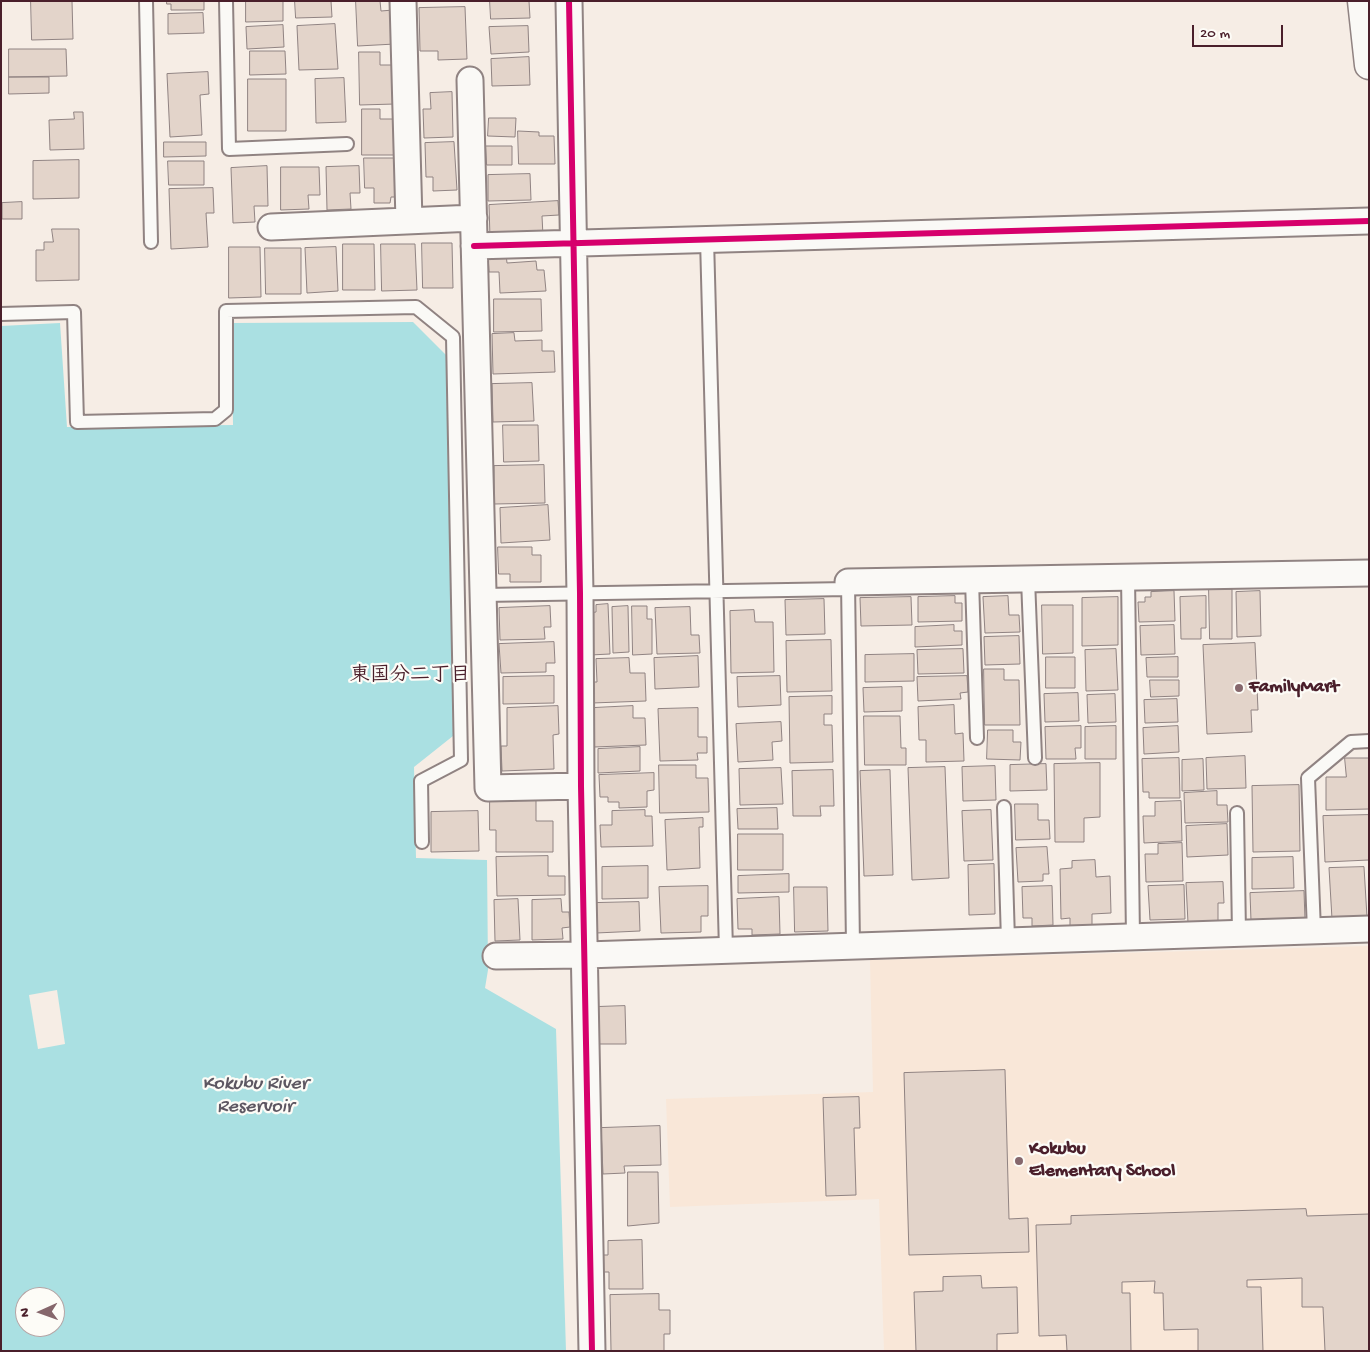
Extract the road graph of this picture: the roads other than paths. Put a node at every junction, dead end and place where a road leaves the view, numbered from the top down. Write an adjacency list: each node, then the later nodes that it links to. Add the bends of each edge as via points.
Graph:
1 (146, 1): 14 (lane)
2 (226, 1): 8 (lane, via 229,149)
3 (403, 1): 10 (street)
4 (569, 1): 15 (street)
5 (1362, 1): 6 (main road)
6 (1369, 65)
7 (470, 80): 9 (street)
8 (347, 144)
9 (474, 218): 10 (street); 16 (street)
10 (409, 221): 12 (street)
11 (1369, 221): 13 (street)
12 (271, 227)
13 (707, 239): 15 (street); 23 (lane)
14 (151, 242)
15 (573, 242): 16 (street); 24 (street)
16 (474, 246): 25 (street)
17 (1, 314): 32 (lane, via 74,312 77,422 215,419 226,410 226,311 416,308 453,337 461,760 421,781)
18 (1369, 574): 19 (street)
19 (1128, 577): 20 (street); 36 (lane)
20 (1028, 579): 21 (street); 28 (lane)
21 (972, 580): 22 (street); 26 (lane)
22 (848, 585): 23 (lane); 38 (lane)
23 (716, 591): 24 (lane); 39 (lane)
24 (580, 593): 25 (lane); 29 (street)
25 (483, 595): 29 (street, via 488,788)
26 (977, 738)
27 (1369, 741): 34 (lane, via 1351,742 1308,778)
28 (1035, 758)
29 (581, 786): 40 (street)
30 (1004, 807): 37 (lane)
31 (1237, 813): 35 (lane)
32 (422, 842)
33 (1369, 929): 34 (street)
34 (1314, 931): 35 (street)
35 (1238, 933): 36 (street)
36 (1133, 937): 37 (street)
37 (1008, 941): 38 (street)
38 (853, 946): 39 (street)
39 (726, 950): 40 (street)
40 (586, 955): 41 (street); 42 (street)
41 (496, 956)
42 (592, 1351)

